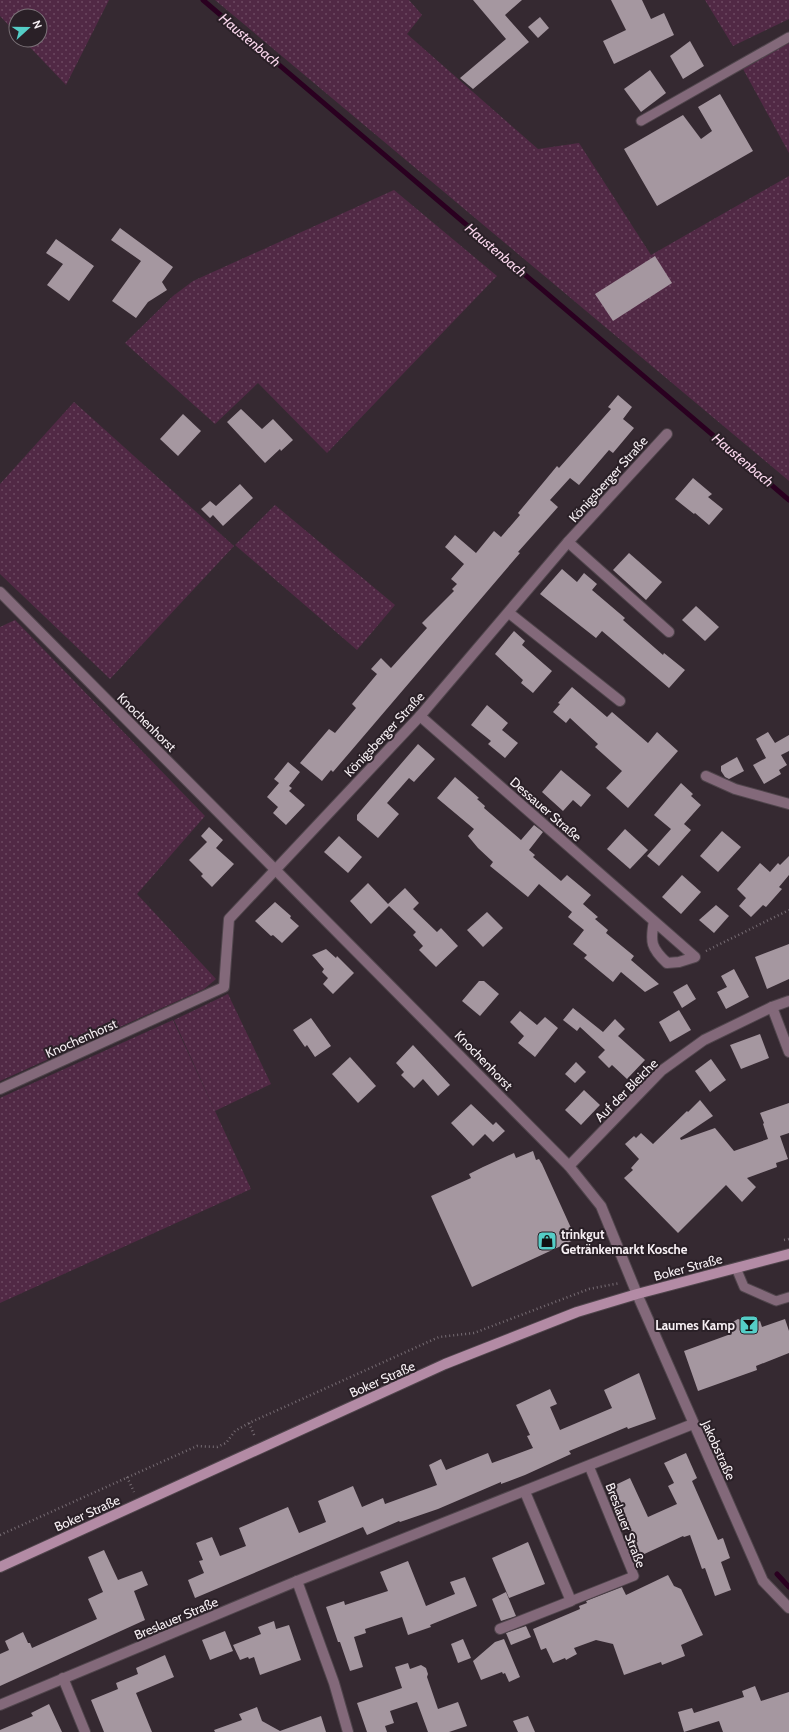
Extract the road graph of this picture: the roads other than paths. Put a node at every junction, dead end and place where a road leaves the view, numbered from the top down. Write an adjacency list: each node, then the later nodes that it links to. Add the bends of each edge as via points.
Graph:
1 (789, 38): 2 (lane)
2 (641, 121)
3 (667, 434): 4 (street, Königsberger Straße)
4 (568, 542): 6 (street, Königsberger Straße); 7 (street, Königsberger Straße)
5 (0, 592): 12 (street, Knochenhorst)
6 (509, 613): 8 (street); 9 (street, Königsberger Straße)
7 (669, 632)
8 (620, 701)
9 (420, 716): 12 (street, Königsberger Straße); 13 (street, Dessauer Straße)
10 (706, 776): 11 (street, via 735,789)
11 (789, 804)
12 (276, 870): 17 (street, Knochenhorst, via 229,919 224,987); 18 (street, Knochenhorst)
13 (654, 921): 13 (street, Dessauer Straße, via 695,957 667,963 655,952 651,935)
14 (789, 1001): 15 (street, Auf der Bleiche)
15 (772, 1007): 16 (street); 18 (street, Auf der Bleiche, via 704,1040 661,1071)
16 (789, 1052)
17 (0, 1089)
18 (569, 1166): 21 (street, Knochenhorst, via 601,1206)
19 (789, 1254): 20 (main road, Boker Straße)
20 (736, 1268): 21 (main road, Boker Straße); 22 (lane, via 744,1287 776,1301)
21 (637, 1294): 23 (street, Jakobstraße); 26 (main road, Boker Straße, via 577,1312 445,1364)
22 (789, 1297)
23 (693, 1424): 24 (street, Breslauer Straße); 29 (street, Jakobstraße, via 763,1581)
24 (589, 1466): 25 (street, Breslauer Straße); 28 (lane, Breslauer Straße, via 634,1576)
25 (525, 1492): 27 (street, Breslauer Straße); 28 (street)
26 (0, 1567)
27 (298, 1581): 31 (street, Breslauer Straße); 34 (street, via 336,1688)
28 (570, 1601): 30 (street, Breslauer Straße)
29 (789, 1608)
30 (500, 1629)
31 (64, 1678): 32 (street, Breslauer Straße); 33 (street)
32 (0, 1705)
33 (85, 1732)
34 (348, 1732)

